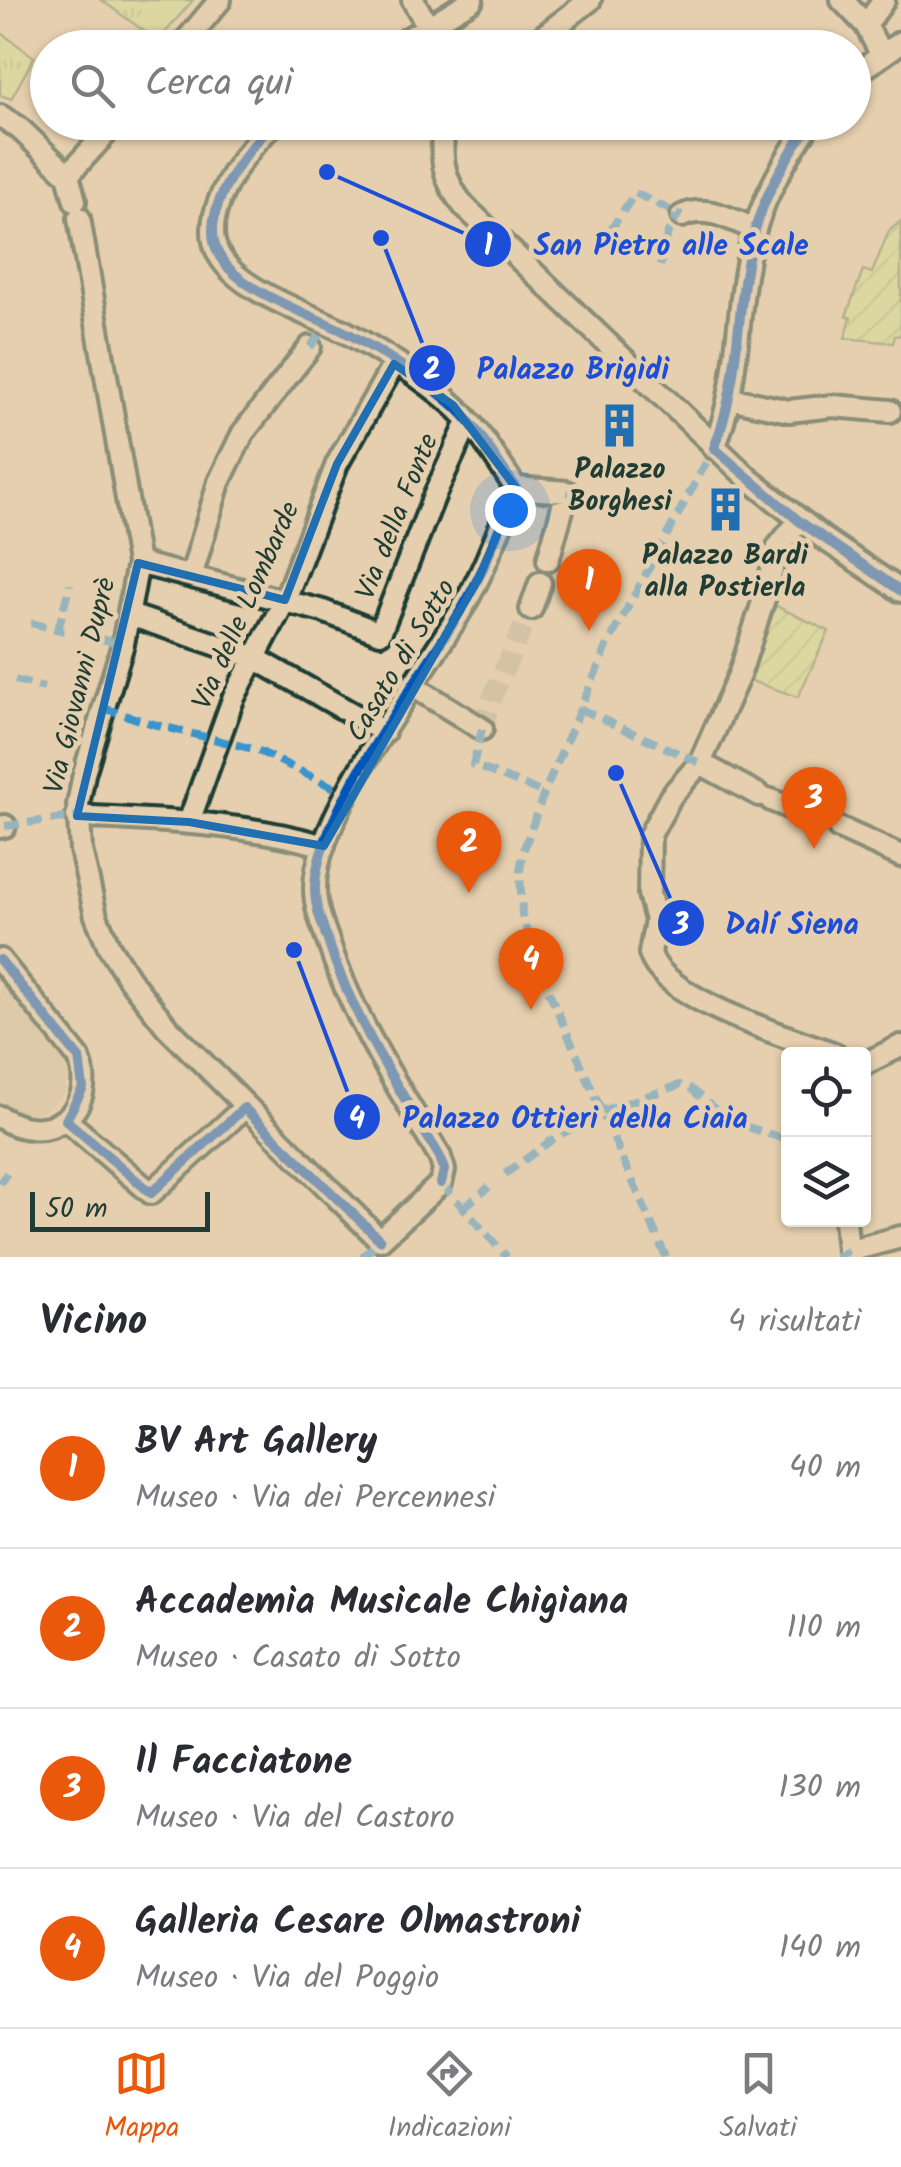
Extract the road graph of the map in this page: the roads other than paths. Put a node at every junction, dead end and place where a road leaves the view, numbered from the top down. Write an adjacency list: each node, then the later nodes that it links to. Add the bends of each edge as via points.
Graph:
1 (220, 0): 9 (street)
2 (413, 0): 8 (street)
3 (472, 0): 8 (street)
4 (590, 0): 11 (street)
5 (842, 0): 7 (street)
6 (884, 0): 7 (street)
7 (866, 25): 12 (street)
8 (430, 28): 10 (street)
9 (195, 30)
10 (426, 30)
11 (551, 30)
12 (868, 30)
13 (871, 35): 15 (street)
14 (901, 42): 15 (street)
15 (880, 54): 16 (street)
16 (871, 61)
17 (0, 116): 18 (street)
18 (30, 139)
19 (31, 140): 24 (street)
20 (100, 140): 24 (street)
21 (260, 140): 28 (street, via 219,203 214,238 220,258 245,282)
22 (443, 140): 32 (street, via 456,197)
23 (801, 140): 26 (street)
24 (68, 175): 36 (street, Via Giovanni Duprè)
25 (682, 216): 26 (street, via 706,212)
26 (755, 229): 29 (street)
27 (310, 347): 37 (street, via 243,432 219,482)
28 (394, 364): 31 (street); 40 (street, Via delle Lombarde, via 337,464)
29 (729, 398): 30 (street, via 789,411); 32 (street)
30 (890, 411)
31 (468, 422): 33 (street); 40 (street, Via della Fonte, via 380,634)
32 (714, 448): 34 (street)
33 (516, 488): 35 (street, via 567,492); 44 (street, Casato di Sotto, via 480,576)
34 (799, 521): 39 (street); 47 (street, via 778,547 740,673)
35 (548, 560)
36 (138, 563): 37 (street); 42 (street, Via Giovanni Duprè)
37 (192, 574): 40 (street)
38 (540, 583): 41 (street)
39 (901, 591)
40 (284, 600): 43 (street, Via delle Lombarde)
41 (530, 608)
42 (130, 614): 43 (street); 48 (street, Via Giovanni Duprè)
43 (254, 657): 46 (street); 49 (street, Via delle Lombarde)
44 (414, 686): 45 (street); 46 (street, Casato di Sotto)
45 (482, 728)
46 (384, 732): 50 (street, Casato di Sotto)
47 (700, 763): 51 (street); 54 (street, via 670,796 650,834 652,963 719,1010)
48 (77, 816): 49 (street); 56 (street, Via Giovanni Duprè, via 91,897 110,948 167,1027)
49 (189, 822): 50 (street)
50 (324, 846): 61 (street, Casato di Sotto, via 315,890 336,968 444,1170 441,1184)
51 (901, 856)
52 (0, 960): 58 (street, via 79,1058 83,1088)
53 (901, 1046): 55 (street)
54 (817, 1047)
55 (871, 1061)
56 (244, 1108): 58 (street, via 151,1193); 61 (street, Via Giovanni Duprè)
57 (0, 1117): 58 (street, via 32,1130)
58 (66, 1120)
59 (846, 1227): 60 (street, via 848,1251)
60 (901, 1237)
61 (380, 1240)

